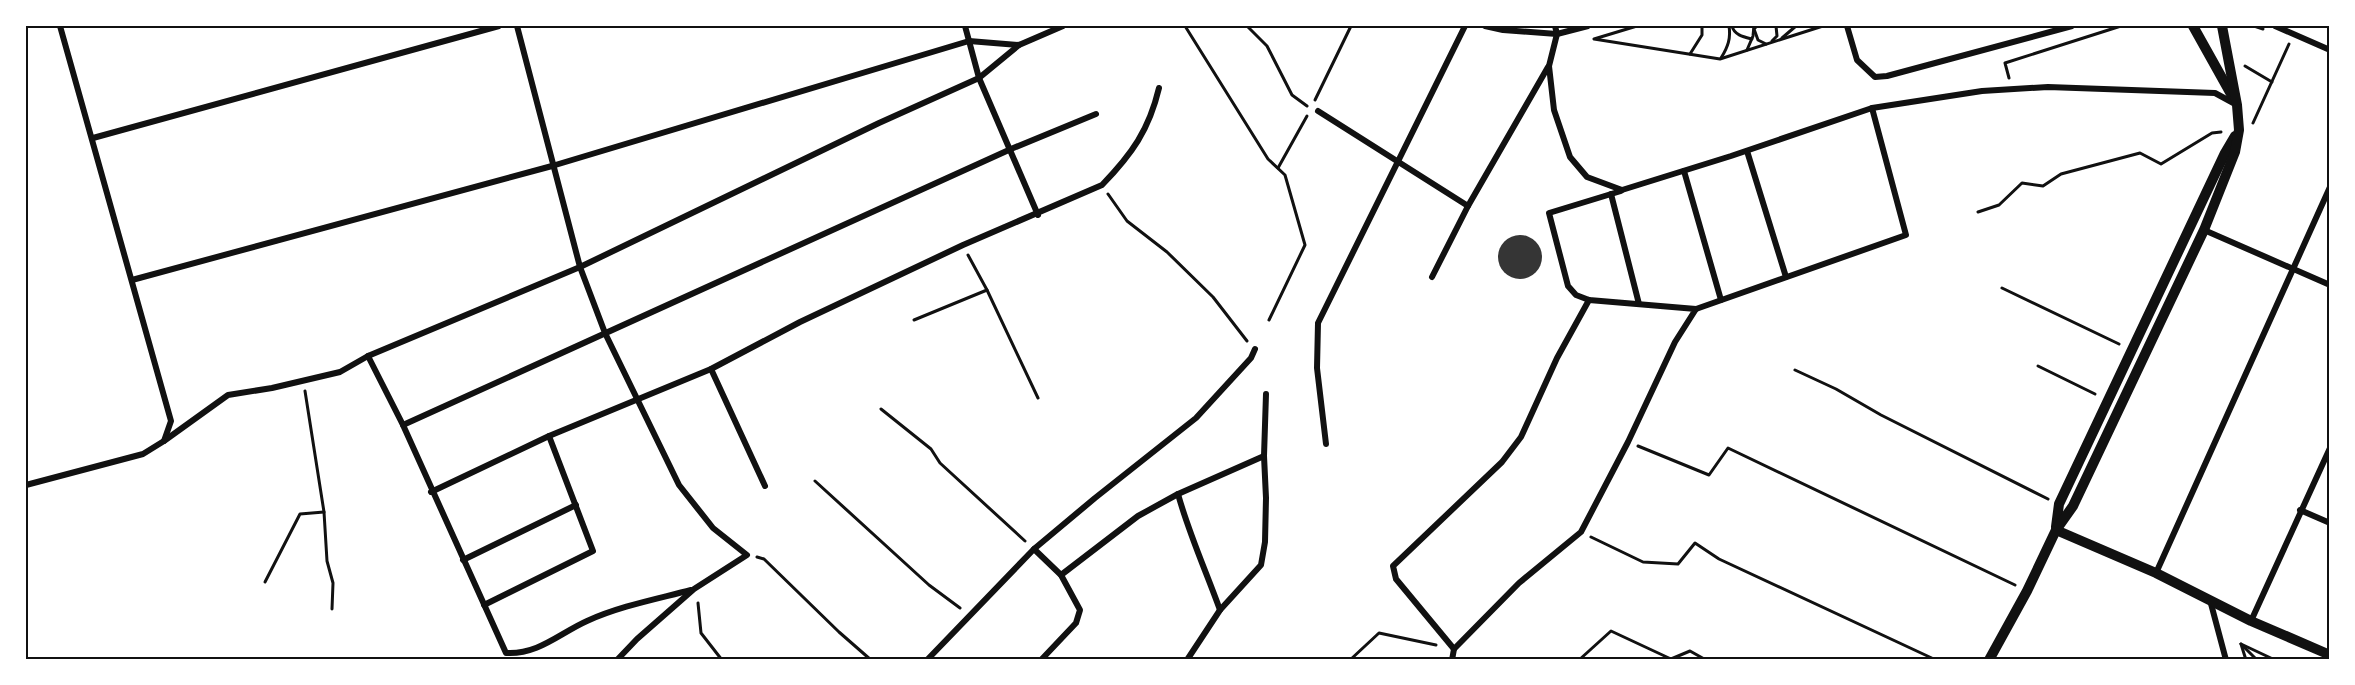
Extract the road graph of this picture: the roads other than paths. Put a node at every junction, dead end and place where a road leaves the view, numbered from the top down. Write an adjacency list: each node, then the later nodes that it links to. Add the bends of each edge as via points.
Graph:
1 (60, 26): 27 (street)
2 (500, 26): 27 (street)
3 (517, 26): 31 (street)
4 (965, 26): 16 (street)
5 (1063, 26): 17 (street)
6 (1465, 26): 30 (street)
7 (1485, 26): 15 (street)
8 (1555, 26): 15 (street)
9 (1588, 26): 15 (street)
10 (1847, 26): 11 (street, via 1857,60 1875,77)
11 (2072, 26)
12 (2193, 26): 22 (street)
13 (2222, 26): 22 (street)
14 (2275, 26): 18 (street)
15 (1557, 34): 19 (street)
16 (969, 41): 17 (street); 20 (street); 31 (street)
17 (1019, 45): 20 (street)
18 (2330, 50)
19 (1549, 66): 34 (street, via 1554,110 1570,157 1587,177); 36 (street)
20 (979, 78): 28 (street); 39 (street)
21 (1159, 88): 37 (street, via 1144,133 1102,185)
22 (2237, 105): 23 (street, via 2215,93 2048,87 1982,91); 26 (street)
23 (1872, 108): 29 (street); 42 (street, via 1906,235)
24 (1318, 111): 30 (street)
25 (1096, 114): 28 (street)
26 (2244, 130): 38 (street); 68 (street, via 2225,153 2131,350 2059,504)
27 (93, 138): 43 (street)
28 (1011, 149): 37 (street); 49 (street)
29 (1747, 151): 32 (street); 42 (street)
30 (1399, 163): 36 (street); 58 (street, via 1318,323 1317,368)
31 (552, 166): 39 (street); 43 (street)
32 (1684, 171): 34 (street); 46 (street)
33 (2330, 187): 40 (street)
34 (1622, 190): 35 (street)
35 (1611, 194): 45 (street, via 1549,213 1568,286 1576,296); 47 (street)
36 (1468, 206): 41 (street)
37 (1038, 214): 52 (street, via 800,322)
38 (2204, 230): 40 (street); 68 (street, via 2073,506)
39 (580, 267): 49 (street); 51 (street)
40 (2294, 270): 44 (street); 71 (street)
41 (1432, 277)
42 (1786, 277): 46 (street)
43 (132, 280): 57 (street, via 171,421)
44 (2330, 285)
45 (1589, 300): 47 (street); 78 (street, via 1521,437 1502,462 1393,566 1396,579)
46 (1721, 300): 48 (street)
47 (1639, 304): 48 (street)
48 (1696, 309): 78 (street, via 1675,342 1581,532 1519,584)
49 (605, 333): 54 (street); 55 (street)
50 (1255, 350): 69 (street, via 1196,418)
51 (368, 356): 55 (street); 57 (street, via 340,372 228,394)
52 (711, 369): 54 (street); 62 (street)
53 (1266, 394): 60 (street)
54 (636, 398): 56 (street); 73 (street, via 679,485 712,528 747,555)
55 (403, 426): 63 (street)
56 (549, 436): 63 (street); 65 (street)
57 (164, 441): 61 (street, via 143,454)
58 (1326, 444)
59 (2330, 448): 66 (street)
60 (1264, 456): 64 (street); 76 (street, via 1266,509 1261,565)
61 (26, 485)
62 (765, 486)
63 (431, 492): 70 (street)
64 (1178, 494): 72 (street, via 1138,516); 76 (street)
65 (576, 506): 70 (street); 75 (street, via 593,551)
66 (2300, 510): 67 (street); 77 (street)
67 (2330, 523)
68 (2056, 530): 71 (street); 85 (street)
69 (1034, 549): 72 (street); 81 (street)
70 (463, 560): 75 (street)
71 (2157, 573): 74 (street)
72 (1061, 575): 82 (street, via 1080,610 1076,623)
73 (694, 589): 75 (street, via 588,621 535,650 519,654 506,653); 80 (street)
74 (2210, 600): 77 (street); 86 (street)
75 (484, 605)
76 (1220, 610): 83 (street)
77 (2251, 621): 79 (street)
78 (1455, 649): 84 (street)
79 (2330, 655)
80 (617, 660)
81 (927, 660)
82 (1041, 660)
83 (1187, 660)
84 (1452, 660)
85 (1989, 660)
86 (2226, 660)

